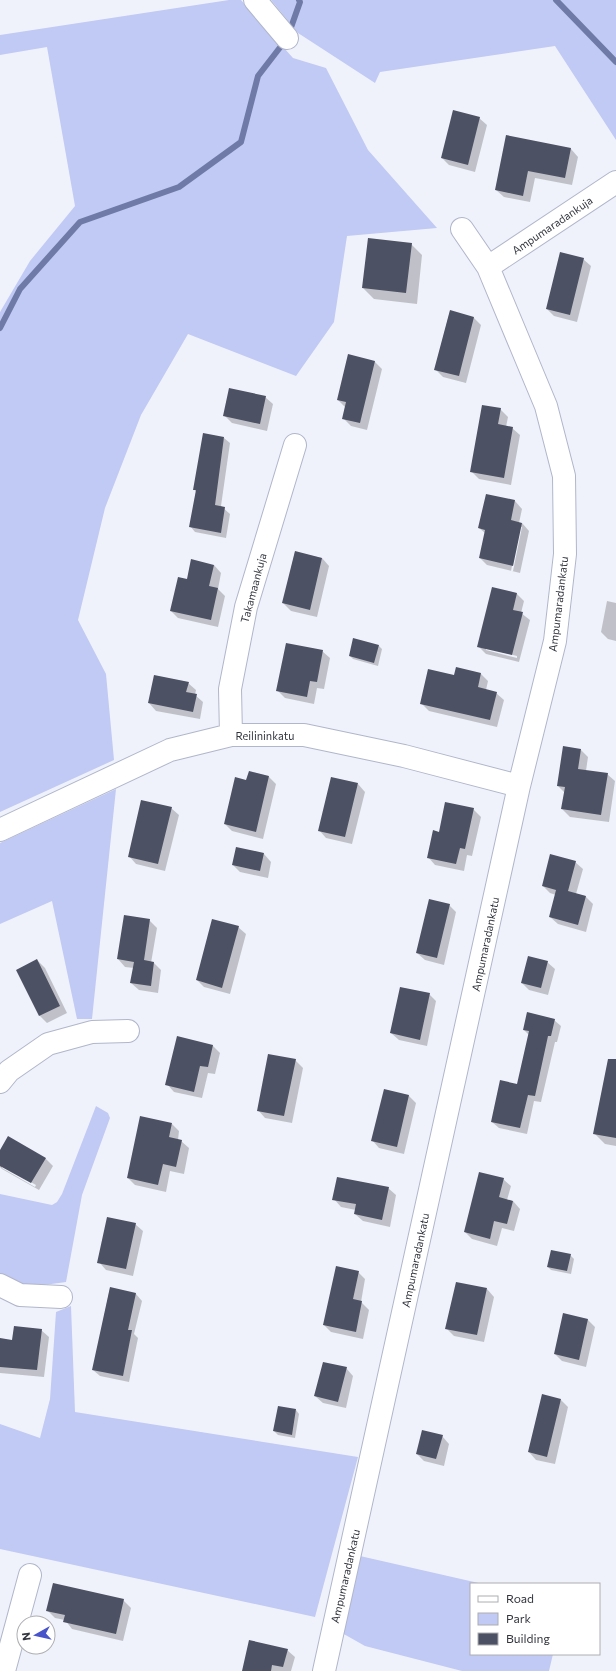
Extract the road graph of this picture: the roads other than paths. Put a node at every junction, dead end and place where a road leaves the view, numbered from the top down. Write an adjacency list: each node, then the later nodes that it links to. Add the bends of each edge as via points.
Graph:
1 (256, 0): 2 (street)
2 (287, 38)
3 (616, 182): 5 (street, Ampumaradankuja)
4 (462, 229): 5 (street, Ampumaradankatu)
5 (488, 267): 8 (street, Ampumaradankatu, via 546,406 564,476 565,554 555,641)
6 (295, 445): 7 (street, Takamaankuja, via 246,607 230,689)
7 (231, 735): 8 (street, Reilininkatu, via 304,735 404,756); 9 (street, Reilininkatu, via 170,750)
8 (519, 786): 16 (street, Ampumaradankatu)
9 (0, 830)
10 (128, 1031): 11 (street, via 92,1032 48,1044 8,1071)
11 (0, 1082)
12 (0, 1285): 13 (street, via 20,1295)
13 (61, 1297)
14 (30, 1575): 15 (street)
15 (4, 1671)
16 (324, 1671)

